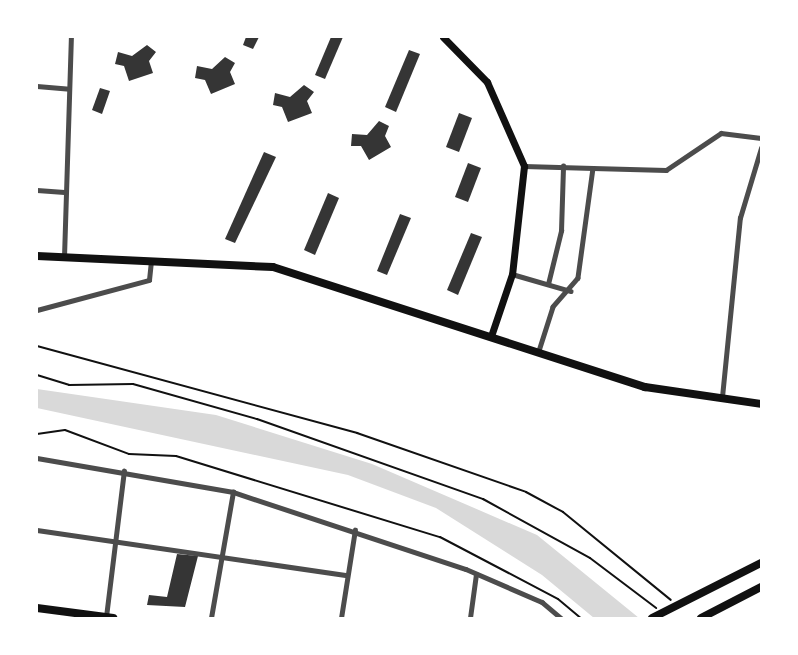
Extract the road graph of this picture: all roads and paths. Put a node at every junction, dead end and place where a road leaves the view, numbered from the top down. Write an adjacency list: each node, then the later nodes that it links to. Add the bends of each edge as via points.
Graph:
1 (71, 37): 4 (street)
2 (443, 37): 7 (main road, via 487,82)
3 (37, 86): 4 (street)
4 (69, 89): 11 (street)
5 (761, 138): 9 (street, via 721,133 666,170)
6 (761, 148): 23 (street, via 740,218)
7 (523, 166): 8 (street); 15 (main road)
8 (563, 166): 9 (street); 16 (street, via 561,231)
9 (593, 168): 17 (street, via 591,216)
10 (37, 190): 11 (street)
11 (65, 192): 13 (street)
12 (37, 256): 13 (main road)
13 (64, 258): 14 (main road)
14 (151, 262): 18 (street, via 149,280); 19 (main road, via 273,267)
15 (512, 274): 16 (street); 19 (main road)
16 (548, 284): 17 (street)
17 (571, 291): 21 (street, via 554,307)
18 (37, 310)
19 (491, 337): 21 (main road)
20 (37, 346): 37 (path, via 357,433 526,492 563,512)
21 (539, 351): 23 (main road, via 645,387)
22 (37, 376): 39 (path, via 69,386 116,381 151,389 483,499 590,558)
23 (722, 402): 24 (main road)
24 (761, 404)
25 (37, 434): 45 (path, via 65,430 129,454 176,456 440,537 542,590)
26 (37, 458): 27 (street)
27 (124, 471): 28 (street); 31 (street)
28 (233, 492): 30 (street); 32 (street)
29 (37, 530): 31 (street)
30 (355, 530): 34 (street); 35 (street)
31 (114, 541): 32 (street); 40 (street)
32 (222, 555): 35 (street); 41 (street)
33 (761, 563): 37 (main road)
34 (476, 574): 43 (street); 44 (street, via 542,602)
35 (347, 575): 42 (street)
36 (761, 587): 47 (main road)
37 (676, 605): 46 (main road)
38 (37, 608): 40 (main road)
39 (661, 612)
40 (109, 618)
41 (212, 618)
42 (341, 618)
43 (470, 618)
44 (561, 618)
45 (581, 618)
46 (652, 618)
47 (701, 618)

